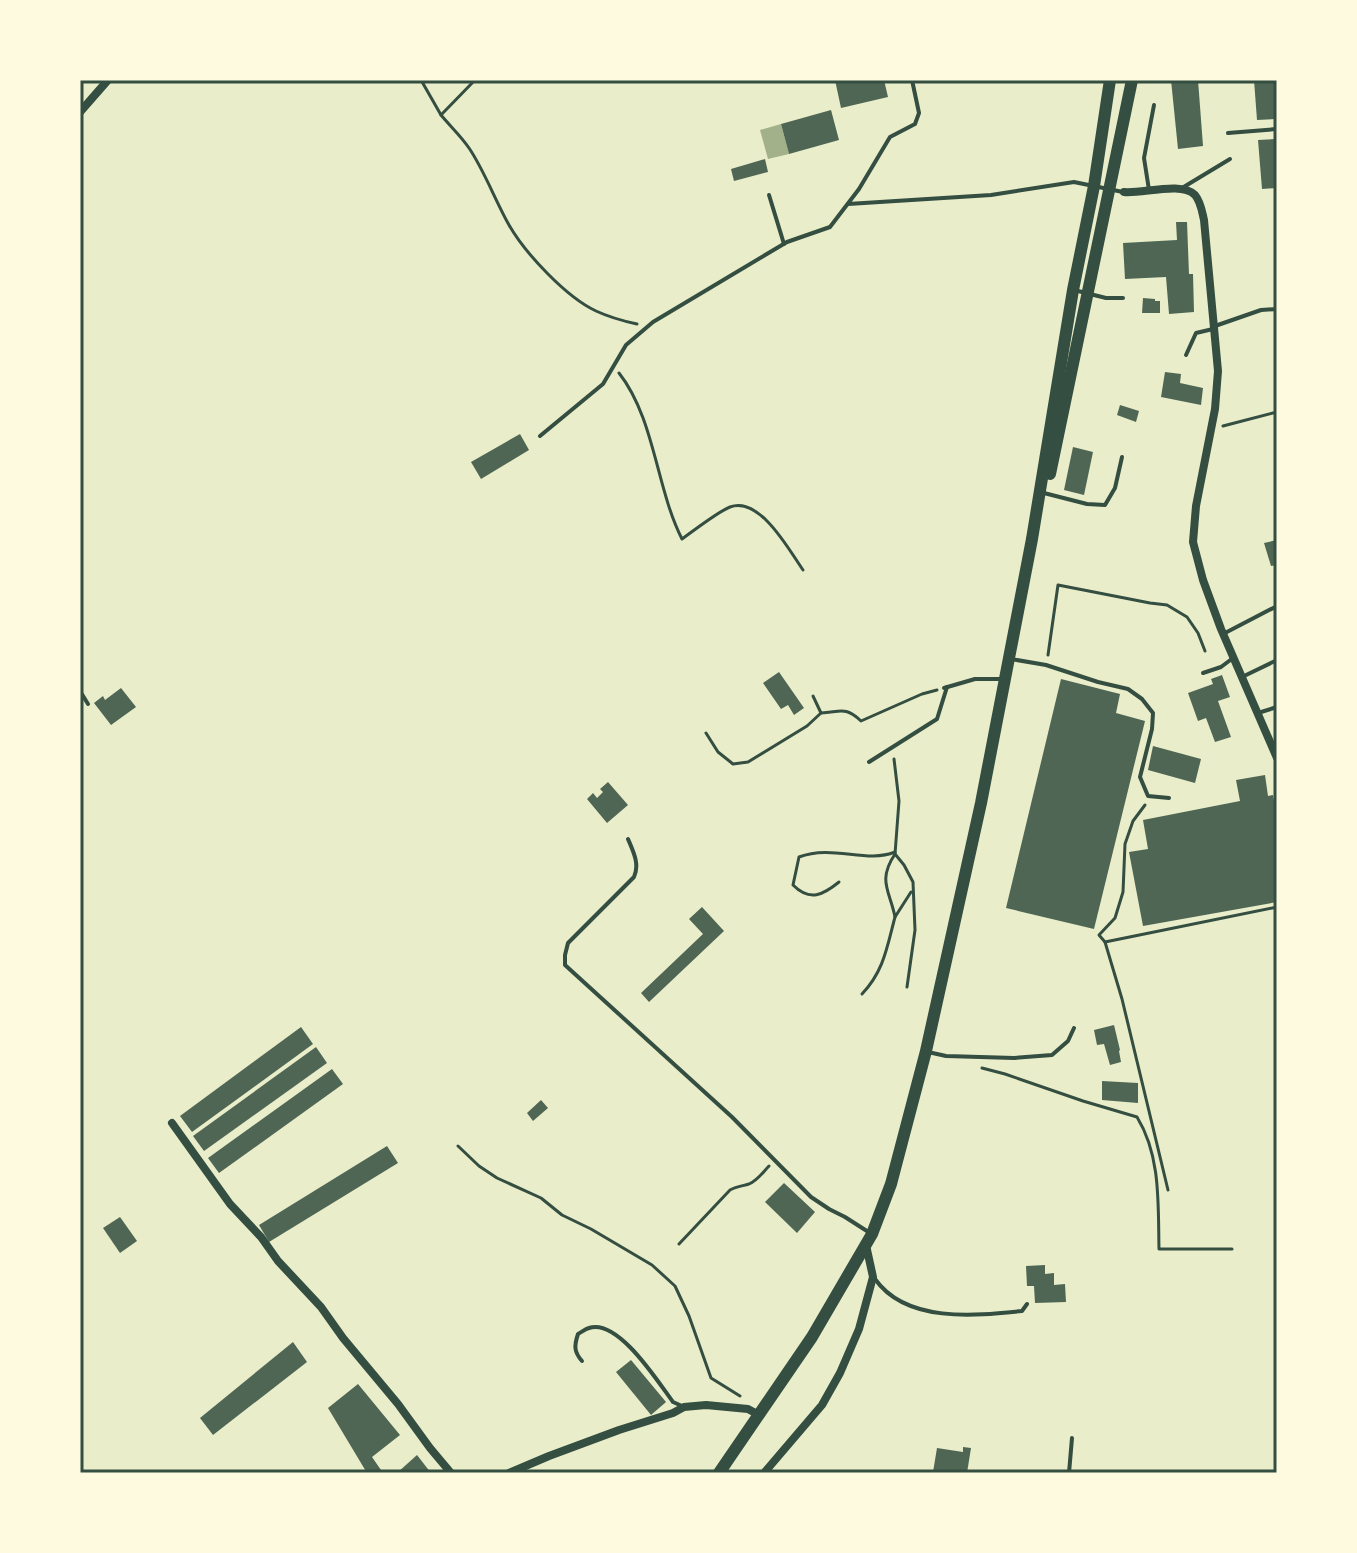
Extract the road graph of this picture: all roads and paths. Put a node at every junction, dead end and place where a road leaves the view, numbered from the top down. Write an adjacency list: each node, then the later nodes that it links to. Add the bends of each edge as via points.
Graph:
1 (108, 80): 8 (street)
2 (421, 80): 9 (path)
3 (475, 80): 9 (path)
4 (912, 80): 19 (lane, via 919,113 915,124 890,137)
5 (1110, 80): 13 (main road)
6 (1132, 80): 15 (main road)
7 (1154, 105): 16 (lane, via 1144,158)
8 (80, 112)
9 (441, 115): 25 (path, via 469,147 523,246 568,292 621,321)
10 (1277, 129): 11 (lane)
11 (1228, 133)
12 (1230, 159): 14 (lane)
13 (1094, 186): 15 (lane); 19 (lane, via 1074,182 991,195); 21 (main road)
14 (1182, 188): 16 (street); 26 (street, via 1193,192 1204,220)
15 (1110, 189): 17 (lane); 22 (main road)
16 (1149, 190): 17 (street)
17 (1124, 192)
18 (769, 195): 20 (lane)
19 (848, 204): 20 (lane, via 830,227)
20 (784, 244): 25 (lane)
21 (1073, 290): 22 (lane); 33 (main road)
22 (1087, 293): 23 (lane); 33 (main road)
23 (1123, 298)
24 (1277, 309): 26 (lane)
25 (653, 322): 28 (lane, via 626,345)
26 (1215, 327): 27 (lane, via 1196,333); 30 (street, via 1218,371)
27 (1186, 355)
28 (614, 367): 31 (lane, via 603,384); 34 (path, via 643,417 682,539 731,507 744,507 771,525)
29 (1277, 412): 30 (path)
30 (1210, 429): 36 (street, via 1193,542)
31 (540, 436)
32 (1122, 457): 33 (lane, via 1105,505)
33 (1043, 493): 39 (main road)
34 (803, 570)
35 (1277, 606): 36 (lane)
36 (1223, 635): 38 (street)
37 (1205, 651): 41 (path, via 1187,617 1167,605 1058,585)
38 (1233, 658): 42 (lane); 43 (street)
39 (1008, 659): 41 (lane); 44 (main road)
40 (1277, 660): 43 (lane)
41 (1046, 665): 56 (lane, via 1128,689 1153,713 1140,777)
42 (1203, 673)
43 (1242, 677): 51 (street)
44 (1004, 679): 45 (lane); 68 (main road)
45 (945, 687): 50 (path, via 861,721 842,709); 53 (lane, via 937,719)
46 (80, 691): 48 (lane)
47 (813, 696): 50 (path)
48 (88, 704)
49 (1277, 707): 51 (lane)
50 (821, 713): 52 (path, via 748,762 733,764)
51 (1258, 713): 54 (street)
52 (706, 733)
53 (893, 747): 55 (lane); 59 (path, via 899,801)
54 (1277, 758)
55 (869, 762)
56 (1148, 796): 57 (lane); 64 (path, via 1125,844 1123,892 1115,918 1099,935)
57 (1169, 798)
58 (628, 839): 72 (lane, via 636,859 634,877 568,943 565,965)
59 (895, 853): 60 (path, via 885,857 831,851 799,857 793,885 802,894 815,896); 61 (path); 63 (path, via 885,881)
60 (839, 882)
61 (913, 890): 63 (path); 65 (path, via 915,930)
62 (1277, 907): 64 (path)
63 (895, 917): 66 (path, via 879,971)
64 (1105, 942): 73 (path)
65 (907, 987)
66 (862, 994)
67 (1074, 1028): 69 (lane, via 1052,1055)
68 (926, 1051): 69 (lane); 74 (main road, via 891,1184)
69 (972, 1056): 76 (path, via 979,1068 1137,1117 1156,1171 1159,1249)
70 (172, 1123): 84 (street, via 230,1204 321,1307)
71 (458, 1146): 81 (path, via 488,1172 652,1265 675,1286 711,1378)
72 (774, 1160): 74 (lane, via 811,1197 845,1217); 75 (path, via 761,1176 730,1190)
73 (1168, 1190)
74 (869, 1240): 77 (street); 81 (main road)
75 (679, 1244)
76 (1232, 1249)
77 (873, 1277): 78 (lane, via 912,1308 1003,1313 1022,1311); 83 (street, via 840,1373 822,1405)
78 (1027, 1304)
79 (582, 1361): 80 (lane, via 574,1345 578,1334 600,1327 618,1335 673,1402)
80 (684, 1407): 81 (street); 85 (street)
81 (762, 1411): 86 (main road)
82 (1072, 1438): 87 (lane)
83 (770, 1470)
84 (451, 1473)
85 (509, 1473)
86 (719, 1473)
87 (1069, 1473)

